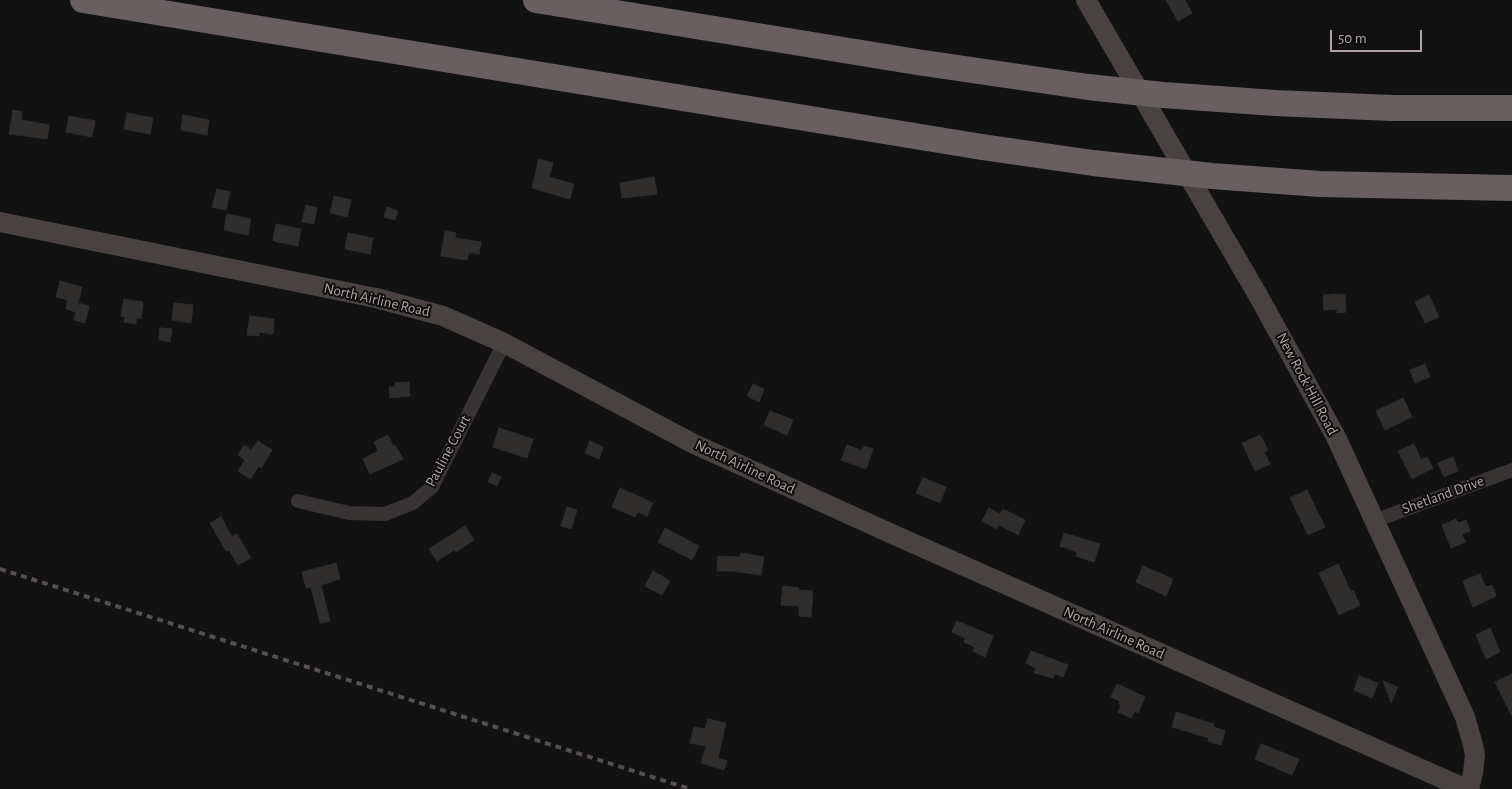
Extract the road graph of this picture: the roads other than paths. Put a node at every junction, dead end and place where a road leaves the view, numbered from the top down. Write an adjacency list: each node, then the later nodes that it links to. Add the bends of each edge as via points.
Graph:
1 (83, 0): 7 (highway, via 1093,163 1320,184)
2 (536, 0): 5 (highway, via 1088,87 1231,100)
3 (1086, 0): 12 (main road, New Rock Hill Road, via 1317,400)
4 (1512, 91): 5 (highway, via 1437,94)
5 (1392, 108): 6 (highway)
6 (1512, 108)
7 (1512, 188)
8 (0, 222): 9 (main road, North Airline Road, via 376,298 443,316)
9 (504, 343): 11 (street, Pauline Court, via 432,487 413,503 385,514 349,514); 13 (main road, North Airline Road, via 694,444)
10 (1512, 470): 12 (street, Shetland Drive)
11 (298, 501)
12 (1374, 521): 13 (main road, New Rock Hill Road, via 1465,717 1475,756)
13 (1468, 789)

